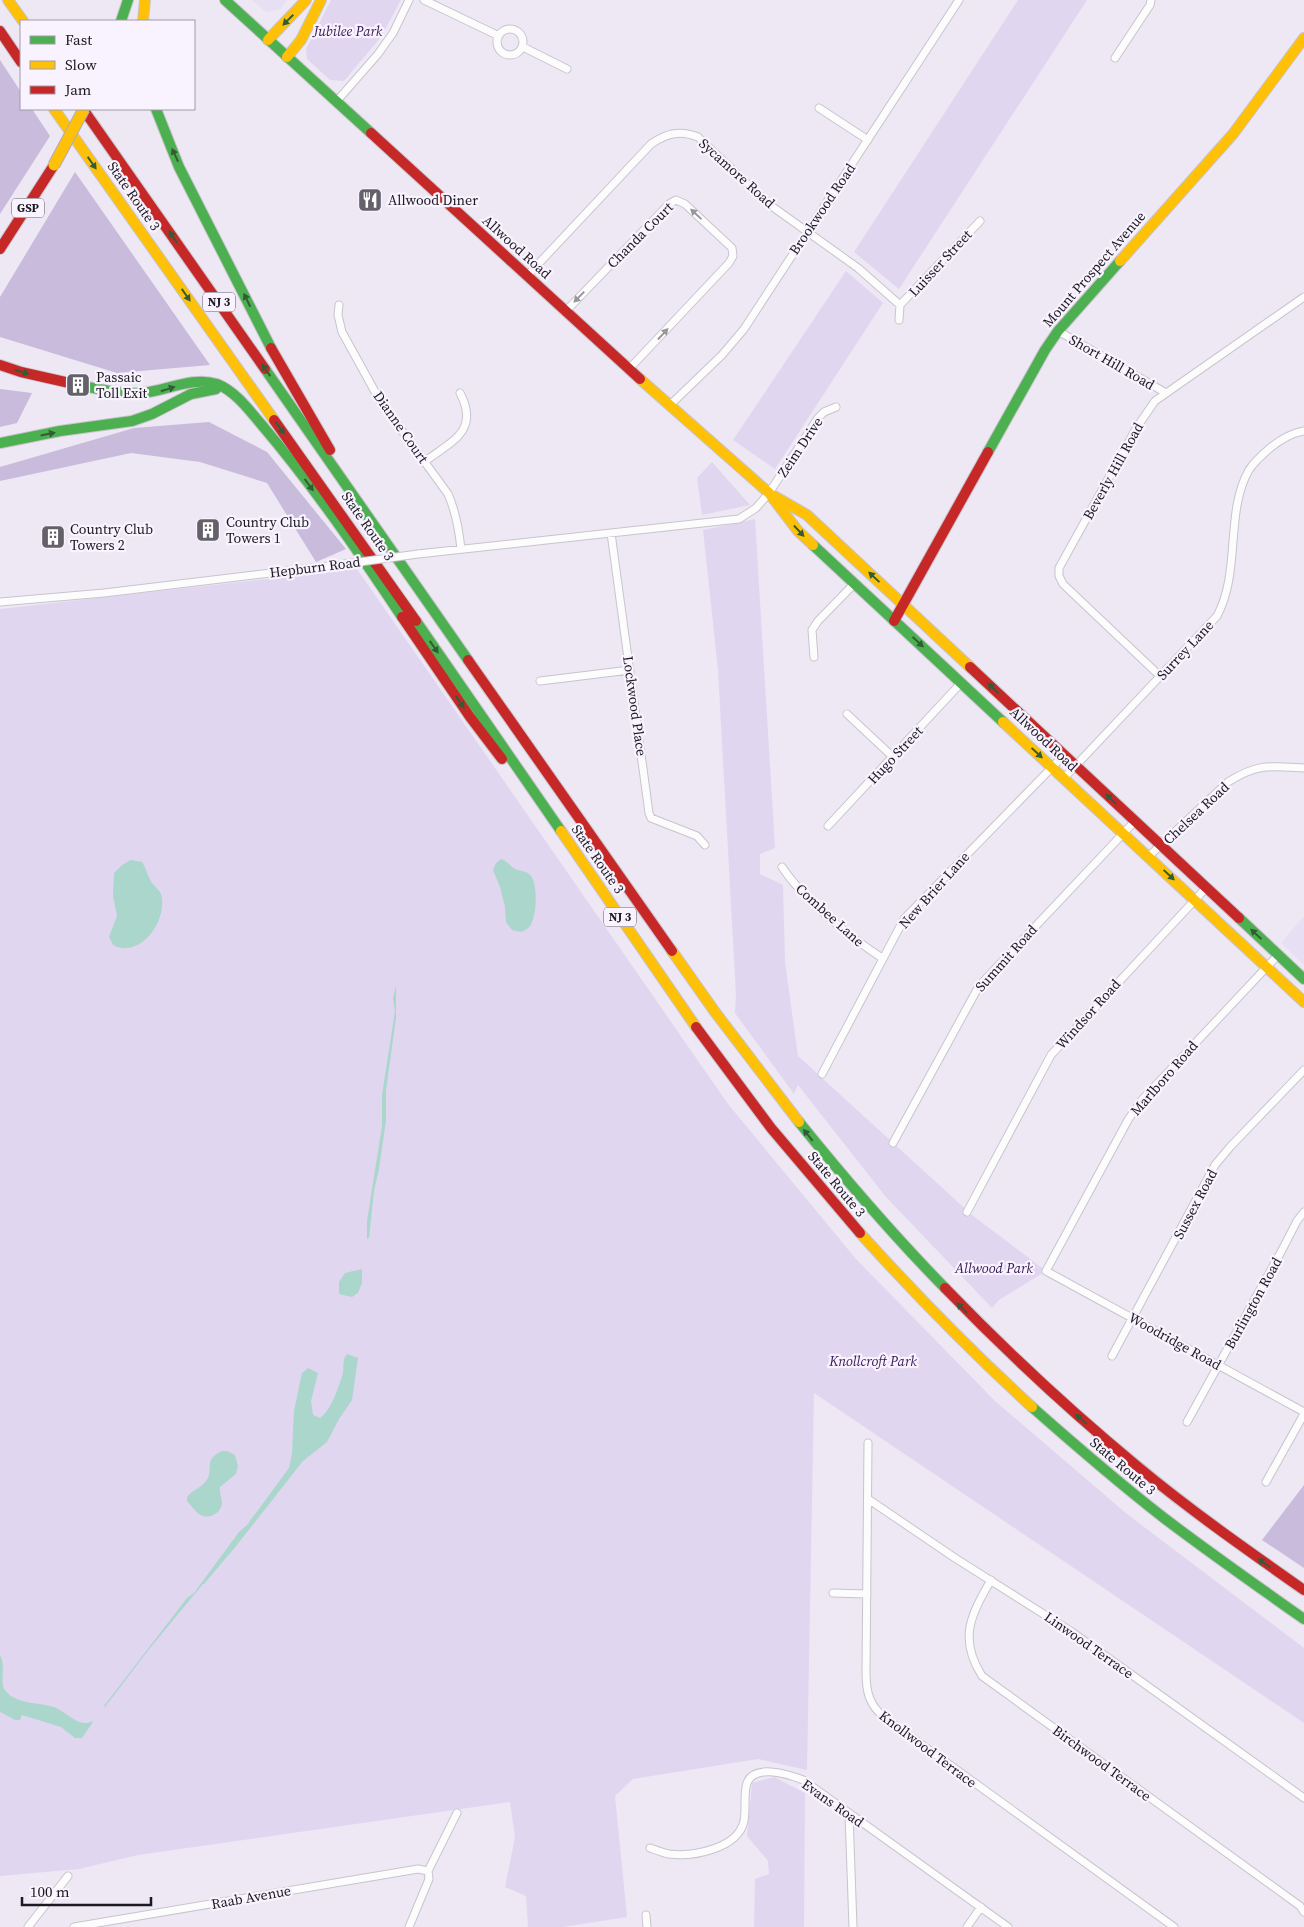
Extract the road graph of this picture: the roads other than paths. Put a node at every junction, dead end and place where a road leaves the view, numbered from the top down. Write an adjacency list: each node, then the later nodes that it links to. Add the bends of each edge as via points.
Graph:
1 (8, 0): 12 (main road)
2 (123, 0): 13 (main road)
3 (128, 0): 14 (main road)
4 (146, 0): 15 (main road)
5 (225, 0): 19 (main road, Allwood Road)
6 (306, 0): 19 (main road, one-way to 19)
7 (321, 0): 21 (main road, via 301,40)
8 (409, 0): 25 (street, via 393,33 378,54)
9 (424, 0): 17 (street)
10 (959, 0): 31 (street, Brookwood Road)
11 (1151, 0): 22 (street)
12 (22, 20)
13 (119, 20)
14 (119, 20)
15 (143, 20)
16 (0, 30): 23 (main road)
17 (498, 36): 20 (street, via 505,30 514,29 523,38); 20 (street, via 499,48 505,54 517,53)
18 (1304, 38): 41 (main road, Mount Prospect Avenue, via 1233,134)
19 (268, 40): 21 (main road, Allwood Road)
20 (523, 47): 24 (street)
21 (288, 57): 25 (main road, Allwood Road)
22 (1115, 58)
23 (20, 60)
24 (567, 69)
25 (336, 102): 35 (main road, Allwood Road)
26 (819, 108): 31 (street)
27 (55, 110): 75 (main road, State Route 3 / NJ 3, one-way to 75, via 341,513)
28 (83, 110): 34 (main road, GSP, bridge, via 54,165)
29 (85, 110): 53 (main road, State Route 3 / NJ 3, one-way to 29)
30 (156, 110): 53 (main road, one-way to 30, via 317,425 288,380 226,260)
31 (868, 140): 33 (street, Brookwood Road)
32 (980, 220): 38 (street, Luisser Street)
33 (808, 231): 35 (street, Sycamore Road, via 770,205 698,137 670,133 645,150); 38 (street, Sycamore Road, via 858,268); 47 (street, Brookwood Road, via 735,340)
34 (0, 249)
35 (527, 276): 39 (main road, Allwood Road)
36 (1304, 297): 45 (street, Beverly Hill Road)
37 (338, 305): 51 (street, Dianne Court, via 342,332 380,399)
38 (900, 305): 40 (street)
39 (566, 311): 43 (main road, Allwood Road); 43 (street, Chanda Court, one-way to 39, via 734,256 732,248 685,204 676,200 669,204)
40 (900, 320)
41 (1058, 331): 45 (street, Short Hill Road); 58 (main road, Mount Prospect Avenue)
42 (0, 365): 46 (main road, one-way to 46, via 36,376 120,392 160,392 191,382 206,382 219,385)
43 (629, 369): 47 (main road, Allwood Road)
44 (460, 392): 51 (street, via 467,408 466,424 455,438)
45 (1166, 393): 62 (street, Beverly Hill Road, via 1149,407 1059,568 1063,584)
46 (232, 395): 50 (main road, one-way to 46, via 144,418 206,389 224,390); 75 (main road, one-way to 75, via 295,466 493,748)
47 (670, 406): 52 (main road, Allwood Road)
48 (836, 407): 52 (street, Zeim Drive, via 818,418)
49 (1304, 430): 62 (street, Surrey Lane, via 1277,443 1249,469 1238,507 1222,607 1210,625)
50 (0, 443)
51 (424, 462): 55 (street, Dianne Court, via 453,504)
52 (769, 493): 54 (street, Hepburn Road, via 756,508 739,519); 56 (main road, Allwood Road, one-way to 56, via 798,531); 58 (main road, Allwood Road, one-way to 52, via 807,515)
53 (354, 496): 102 (main road, State Route 3 / NJ 3, one-way to 53, via 1230,1539 1071,1410 957,1303 856,1193 738,1044)
54 (611, 533): 55 (street, Hepburn Road); 61 (street, Lockwood Place)
55 (461, 549): 57 (street, Hepburn Road, bridge)
56 (854, 584): 59 (main road, Allwood Road); 60 (street, via 812,630)
57 (0, 602)
58 (903, 605): 59 (main road, Mount Prospect Avenue); 66 (main road, Allwood Road, one-way to 58)
59 (894, 621): 64 (main road, Allwood Road, one-way to 64)
60 (814, 657)
61 (630, 670): 63 (street); 76 (street, Lockwood Place, via 651,818 697,836)
62 (1160, 677): 68 (street, Surrey Lane)
63 (540, 681)
64 (961, 682): 67 (street, Hugo Street); 69 (main road, Allwood Road, one-way to 69)
65 (847, 714): 67 (street)
66 (1064, 755): 68 (main road, Allwood Road); 69 (street, New Brier Lane)
67 (893, 757): 73 (street, Hugo Street)
68 (1076, 766): 71 (street, Surrey Lane); 72 (main road, Allwood Road, one-way to 68)
69 (1052, 768): 71 (main road, Allwood Road); 83 (street, New Brier Lane, via 904,919)
70 (1304, 768): 77 (street, Chelsea Road, via 1272,765 1239,775)
71 (1064, 778): 74 (main road, Allwood Road)
72 (1135, 821): 74 (street, Summit Road); 77 (main road, Allwood Road)
73 (828, 826)
74 (1124, 834): 78 (main road, Allwood Road); 89 (street, Summit Road, via 979,986)
75 (565, 837): 105 (main road, State Route 3 / NJ 3, via 755,1107 839,1211 913,1292 1008,1386 1110,1475 1222,1562)
76 (705, 845)
77 (1160, 845): 78 (street, Chelsea Road); 80 (main road, Allwood Road)
78 (1148, 856): 81 (main road, Allwood Road, one-way to 81)
79 (782, 867): 83 (street, Combee Lane, via 825,913 860,944)
80 (1206, 888): 81 (street, Windsor Road); 82 (main road, Allwood Road, one-way to 80)
81 (1195, 900): 84 (main road, Allwood Road); 90 (street, Windsor Road, via 1051,1055)
82 (1278, 955): 84 (street, Marlboro Road); 85 (main road, Allwood Road)
83 (882, 958): 88 (street, New Brier Lane)
84 (1266, 967): 86 (main road, Allwood Road); 92 (street, Marlboro Road, via 1141,1102 1128,1120)
85 (1304, 980)
86 (1304, 1002)
87 (1304, 1070): 93 (street, Sussex Road, via 1218,1161)
88 (822, 1074)
89 (893, 1142)
90 (967, 1212)
91 (1304, 1212): 95 (street, Burlington Road)
92 (1046, 1271): 93 (street, Woodridge Road)
93 (1133, 1318): 94 (street, Sussex Road); 95 (street, Woodridge Road)
94 (1112, 1356)
95 (1218, 1365): 96 (street, Woodridge Road); 97 (street, Burlington Road)
96 (1304, 1413): 99 (street)
97 (1187, 1422)
98 (868, 1443): 100 (street, Knollwood Terrace)
99 (1266, 1482)
100 (868, 1499): 101 (street, Linwood Terrace); 104 (street, Knollwood Terrace)
101 (991, 1580): 106 (street, Linwood Terrace, via 1072,1632); 113 (street, Birchwood Terrace, via 974,1610 968,1631 975,1666 982,1676)
102 (1301, 1588)
103 (833, 1592): 104 (street)
104 (867, 1594): 122 (street, Knollwood Terrace, via 866,1690 877,1712)
105 (1304, 1619)
106 (1304, 1798)
107 (457, 1813): 110 (street)
108 (849, 1814): 109 (street, Evans Road, via 803,1780 765,1772 756,1774 746,1785 744,1822 725,1845 682,1854); 112 (street, Evans Road); 119 (street)
109 (650, 1848)
110 (428, 1871): 116 (street, Raab Avenue, via 418,1869); 117 (street, via 430,1879)
111 (68, 1876): 115 (street)
112 (981, 1907): 120 (street); 121 (street, Evans Road)
113 (1304, 1912)
114 (646, 1915): 118 (street)
115 (28, 1927)
116 (74, 1927)
117 (409, 1927)
118 (647, 1927)
119 (854, 1927)
120 (967, 1927)
121 (1008, 1927)
122 (1174, 1927)

